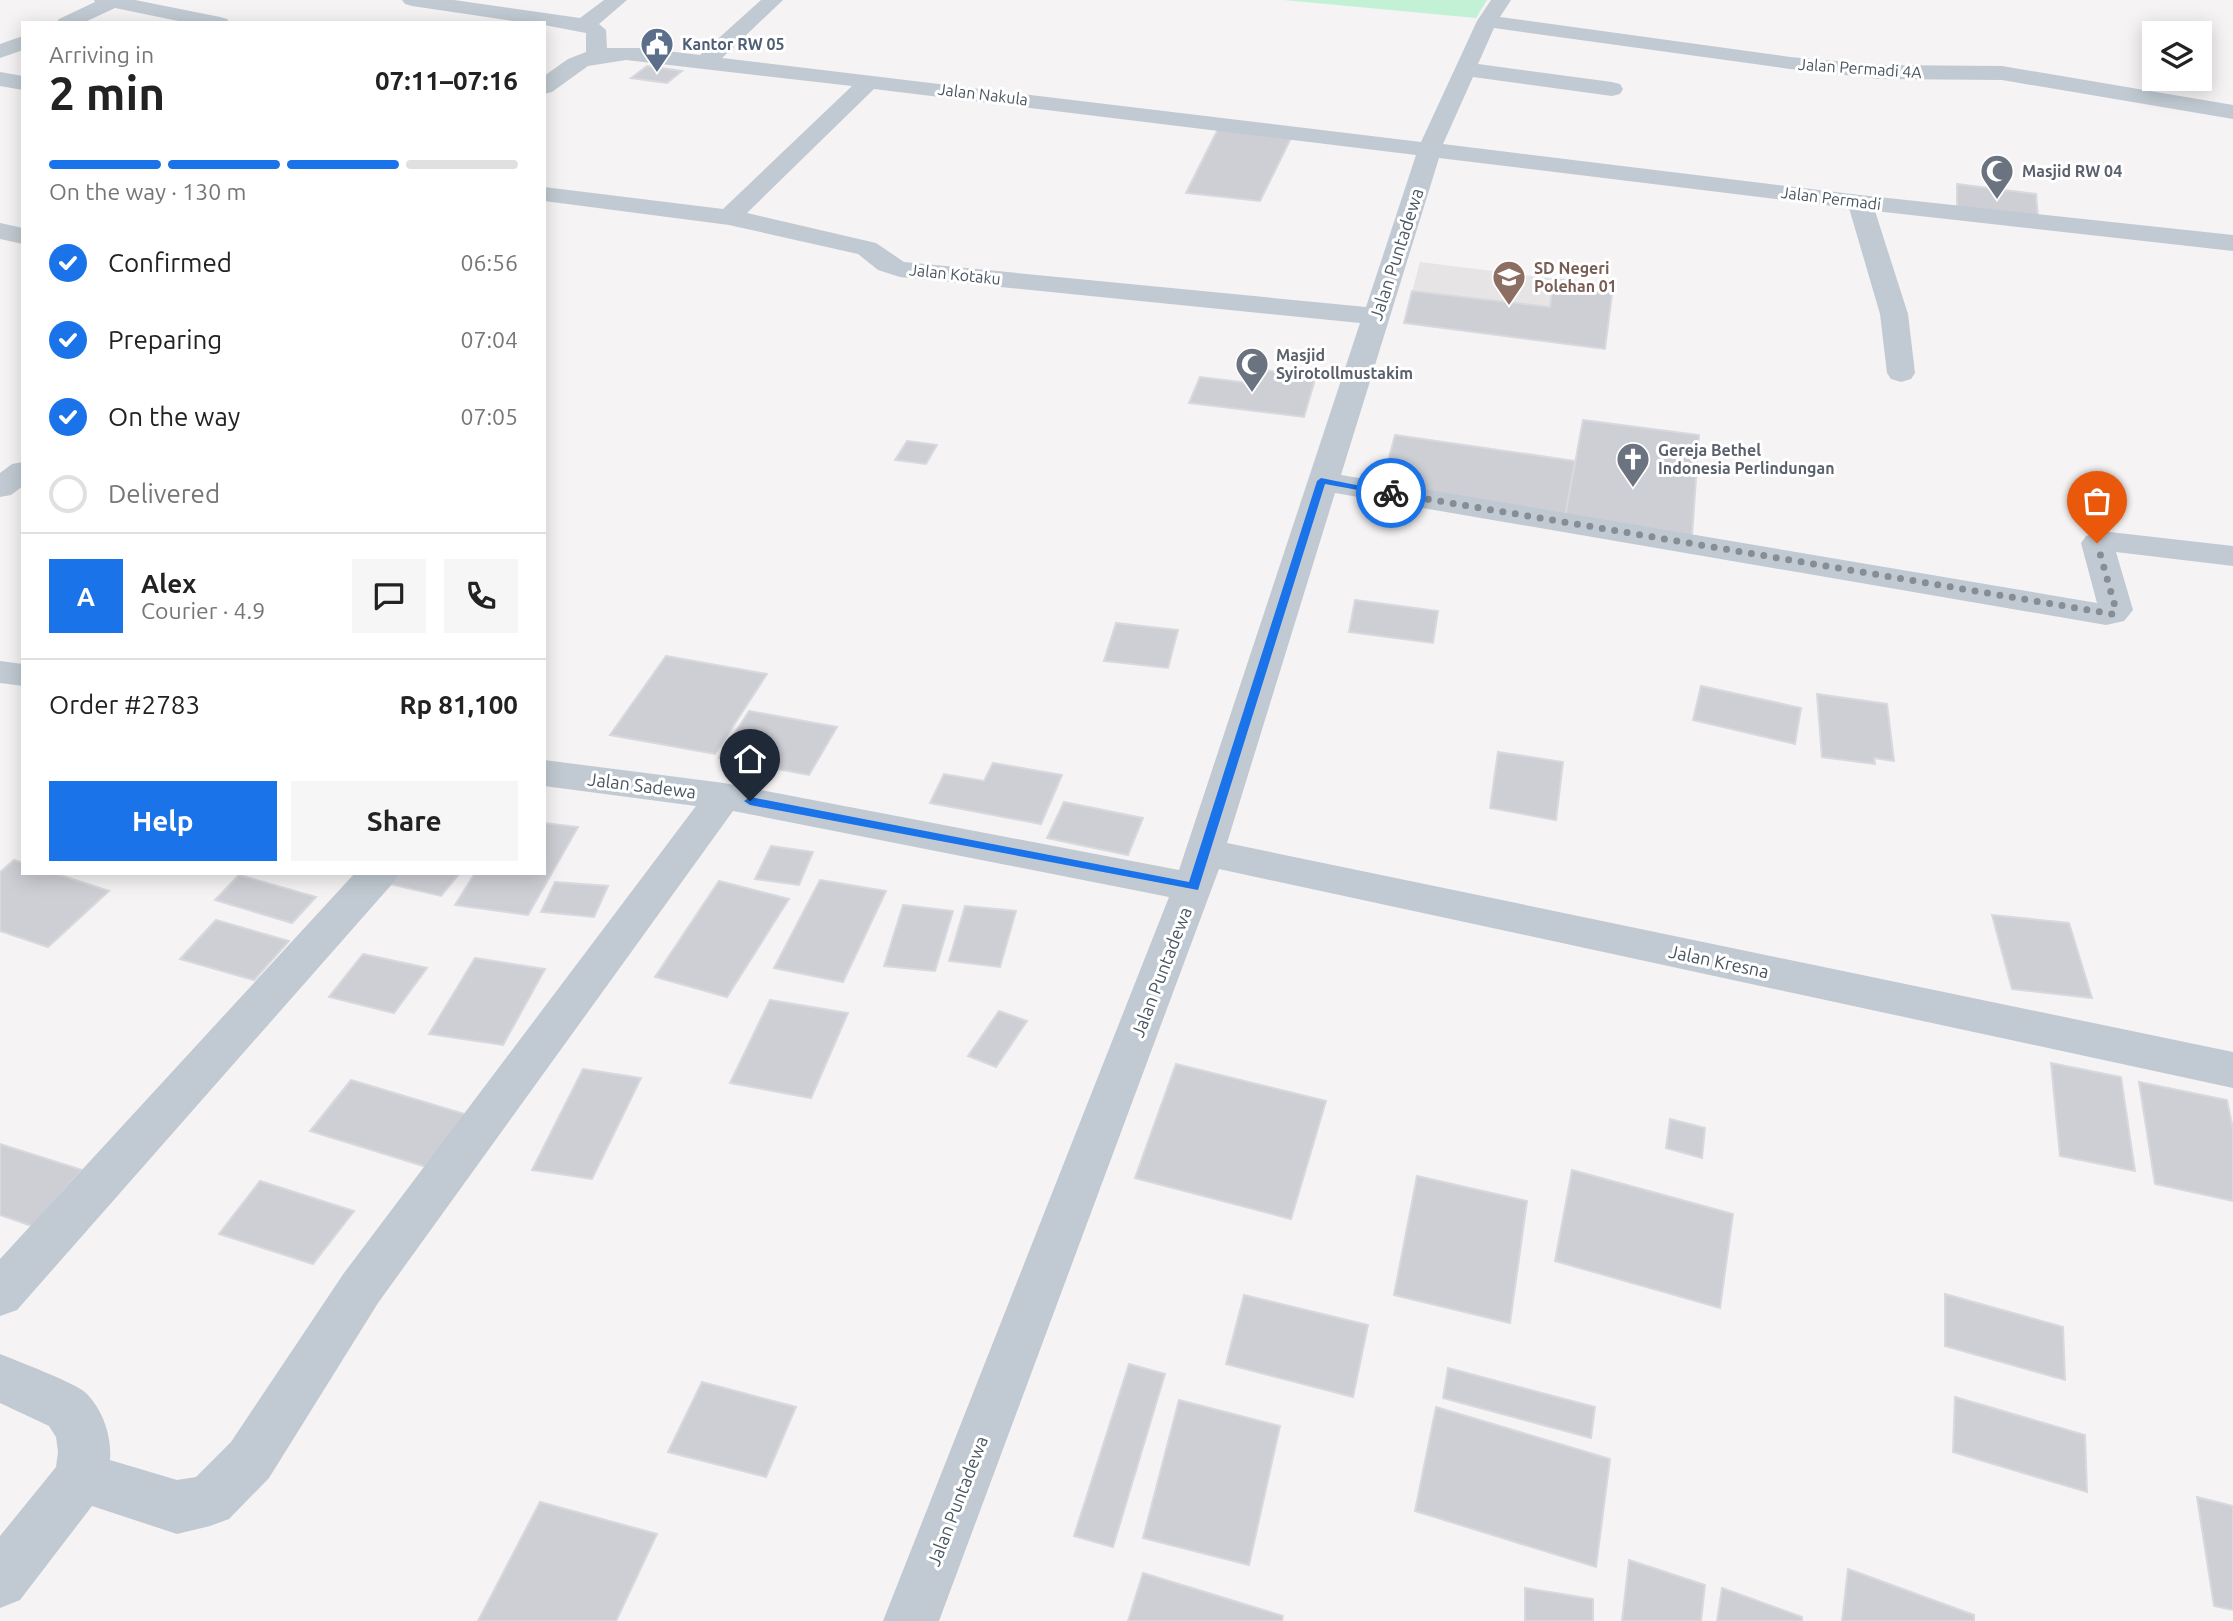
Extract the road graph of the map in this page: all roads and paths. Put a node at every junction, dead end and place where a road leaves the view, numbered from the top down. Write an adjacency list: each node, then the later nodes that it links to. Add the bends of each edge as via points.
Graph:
1 (412, 0): 9 (street)
2 (617, 0): 9 (street)
3 (774, 0): 14 (street)
4 (1501, 0): 6 (street, Jalan Puntadewa)
5 (108, 1): 7 (street); 8 (street)
6 (1487, 20): 15 (street, Jalan Puntadewa); 21 (street, Jalan Permadi 4A, via 1790,63 1880,72 2002,73)
7 (70, 21)
8 (210, 21)
9 (584, 25): 13 (street, via 597,30)
10 (21, 43): 11 (street)
11 (0, 52)
12 (546, 58): 13 (street, Jalan Nakula)
13 (587, 58): 14 (street, Jalan Nakula, via 615,53); 19 (street)
14 (705, 62): 17 (street, Jalan Nakula)
15 (1464, 69): 20 (street); 22 (street, Jalan Puntadewa)
16 (0, 79): 18 (street)
17 (870, 81): 22 (street, Jalan Nakula); 25 (street)
18 (21, 83)
19 (546, 86)
20 (1612, 89)
21 (2233, 113)
22 (1430, 148): 24 (street, Jalan Permadi); 29 (street, Jalan Puntadewa)
23 (546, 194): 25 (street, Jalan Kotaku)
24 (1860, 202): 28 (street, Jalan Permadi); 30 (street, via 1894,314)
25 (729, 217): 29 (street, Jalan Kotaku, via 867,248 900,268)
26 (0, 231): 27 (street)
27 (21, 236)
28 (2233, 243)
29 (1377, 316): 31 (street, Jalan Puntadewa)
30 (1901, 373)
31 (1321, 481): 32 (street, via 2106,615 2116,612 2097,543 2101,541); 37 (street, Jalan Puntadewa)
32 (2233, 556)
33 (0, 672): 34 (street)
34 (21, 675)
35 (546, 773): 36 (street, Jalan Sadewa)
36 (724, 796): 37 (street, Jalan Sadewa); 42 (street, via 361,1288 250,1460 210,1500 177,1507)
37 (1199, 869): 39 (street, Jalan Kresna); 44 (street, Jalan Puntadewa)
38 (377, 875): 40 (street)
39 (2233, 1070)
40 (0, 1294)
41 (0, 1378): 42 (street, via 67,1409 81,1429)
42 (82, 1477): 43 (street)
43 (0, 1580)
44 (911, 1621)

